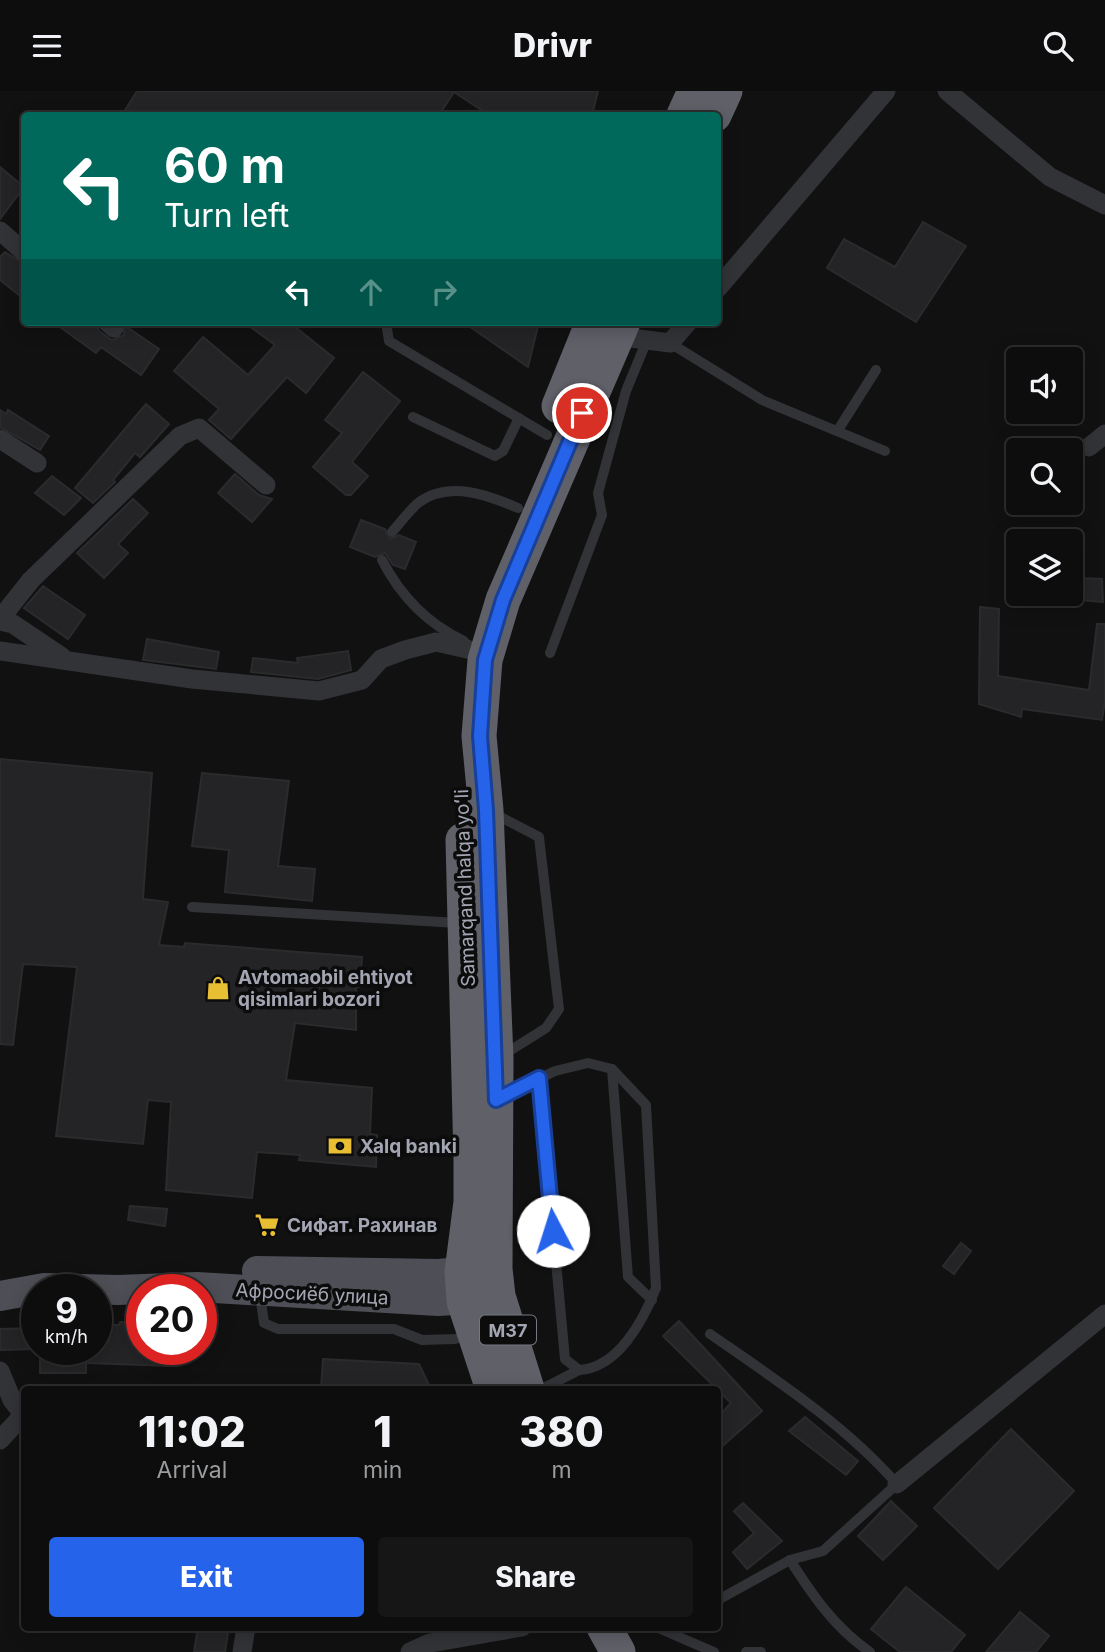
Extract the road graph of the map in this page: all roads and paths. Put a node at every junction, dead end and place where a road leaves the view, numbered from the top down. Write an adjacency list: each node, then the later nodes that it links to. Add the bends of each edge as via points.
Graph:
1 (695, 91): 5 (highway)
2 (725, 91): 6 (highway)
3 (886, 91): 10 (street)
4 (947, 91): 7 (street, via 1050,177)
5 (685, 112)
6 (715, 112)
7 (1105, 205)
8 (0, 231): 9 (street)
9 (21, 249)
10 (721, 284)
11 (387, 326): 17 (lane, via 389,341)
12 (685, 326): 14 (street)
13 (611, 339): 14 (street); 17 (highway, Samarqand halqa yoʻli / M37); 31 (lane, via 626,391 598,493 602,515); 33 (highway, Samarqand halqa yoʻli / M37, via 503,600 485,660 480,736)
14 (670, 343): 18 (lane, via 762,400)
15 (876, 370): 18 (lane)
16 (413, 417): 17 (lane, via 495,456)
17 (533, 427): 25 (highway, Samarqand halqa yoʻli / M37)
18 (838, 430): 22 (lane)
19 (1105, 434): 21 (street)
20 (0, 439): 23 (street)
21 (1089, 447)
22 (885, 450)
23 (37, 463)
24 (266, 485): 28 (street, via 199,428 180,436 30,580)
25 (518, 508): 26 (lane, via 480,492 443,493 419,503); 29 (highway, Samarqand halqa yoʻli / M37, via 484,591)
26 (393, 533)
27 (382, 560): 29 (lane, via 395,586 438,628)
28 (0, 620): 32 (street)
29 (468, 647): 32 (street, via 436,642 404,650 382,659 362,680 319,691 192,679); 35 (highway, Samarqand halqa yoʻli / M37, via 460,723)
30 (0, 651): 32 (street)
31 (550, 653)
32 (68, 660)
33 (486, 810): 36 (highway, Samarqand halqa yoʻli / M37); 36 (lane, via 539,837 559,1009 546,1028)
34 (192, 907): 35 (lane)
35 (466, 924): 41 (highway, Samarqand halqa yoʻli / M37, via 471,1191)
36 (496, 1059): 39 (highway, Samarqand halqa yoʻli / M37)
37 (612, 1069): 38 (lane, via 588,1063); 44 (lane, via 628,1277); 44 (lane, via 646,1105 656,1289)
38 (539, 1078): 39 (lane); 48 (lane, via 565,1359)
39 (496, 1100): 41 (highway, Samarqand halqa yoʻli / M37)
40 (0, 1281): 41 (main road, Афросиёб улица, via 144,1271)
41 (480, 1284): 42 (main road, Афросиёб улица); 46 (highway, Samarqand halqa yoʻli / M37); 51 (highway, Samarqand halqa yoʻli / M37)
42 (260, 1291): 43 (main road, Афросиёб улица, via 44,1287); 46 (lane, via 264,1323 278,1329 394,1329 422,1340)
43 (0, 1296)
44 (652, 1300): 48 (lane, via 629,1341 591,1370)
45 (1105, 1314): 56 (street)
46 (473, 1334): 50 (highway, Samarqand halqa yoʻli / M37)
47 (710, 1334): 56 (lane, via 781,1383 876,1460)
48 (579, 1370): 52 (lane)
49 (0, 1371): 53 (street)
50 (492, 1386)
51 (526, 1386)
52 (548, 1386)
53 (21, 1410)
54 (21, 1417): 55 (street)
55 (0, 1440)
56 (897, 1483): 57 (lane, via 822,1551)
57 (790, 1560): 58 (lane); 69 (lane, via 818,1604)
58 (721, 1598)
59 (245, 1631): 63 (street)
60 (499, 1631): 64 (street, via 430,1643)
61 (606, 1631): 65 (highway)
62 (650, 1633): 66 (lane)
63 (242, 1652)
64 (410, 1652)
65 (618, 1652)
66 (714, 1652)
67 (746, 1652): 68 (lane)
68 (761, 1652)
69 (870, 1652)

